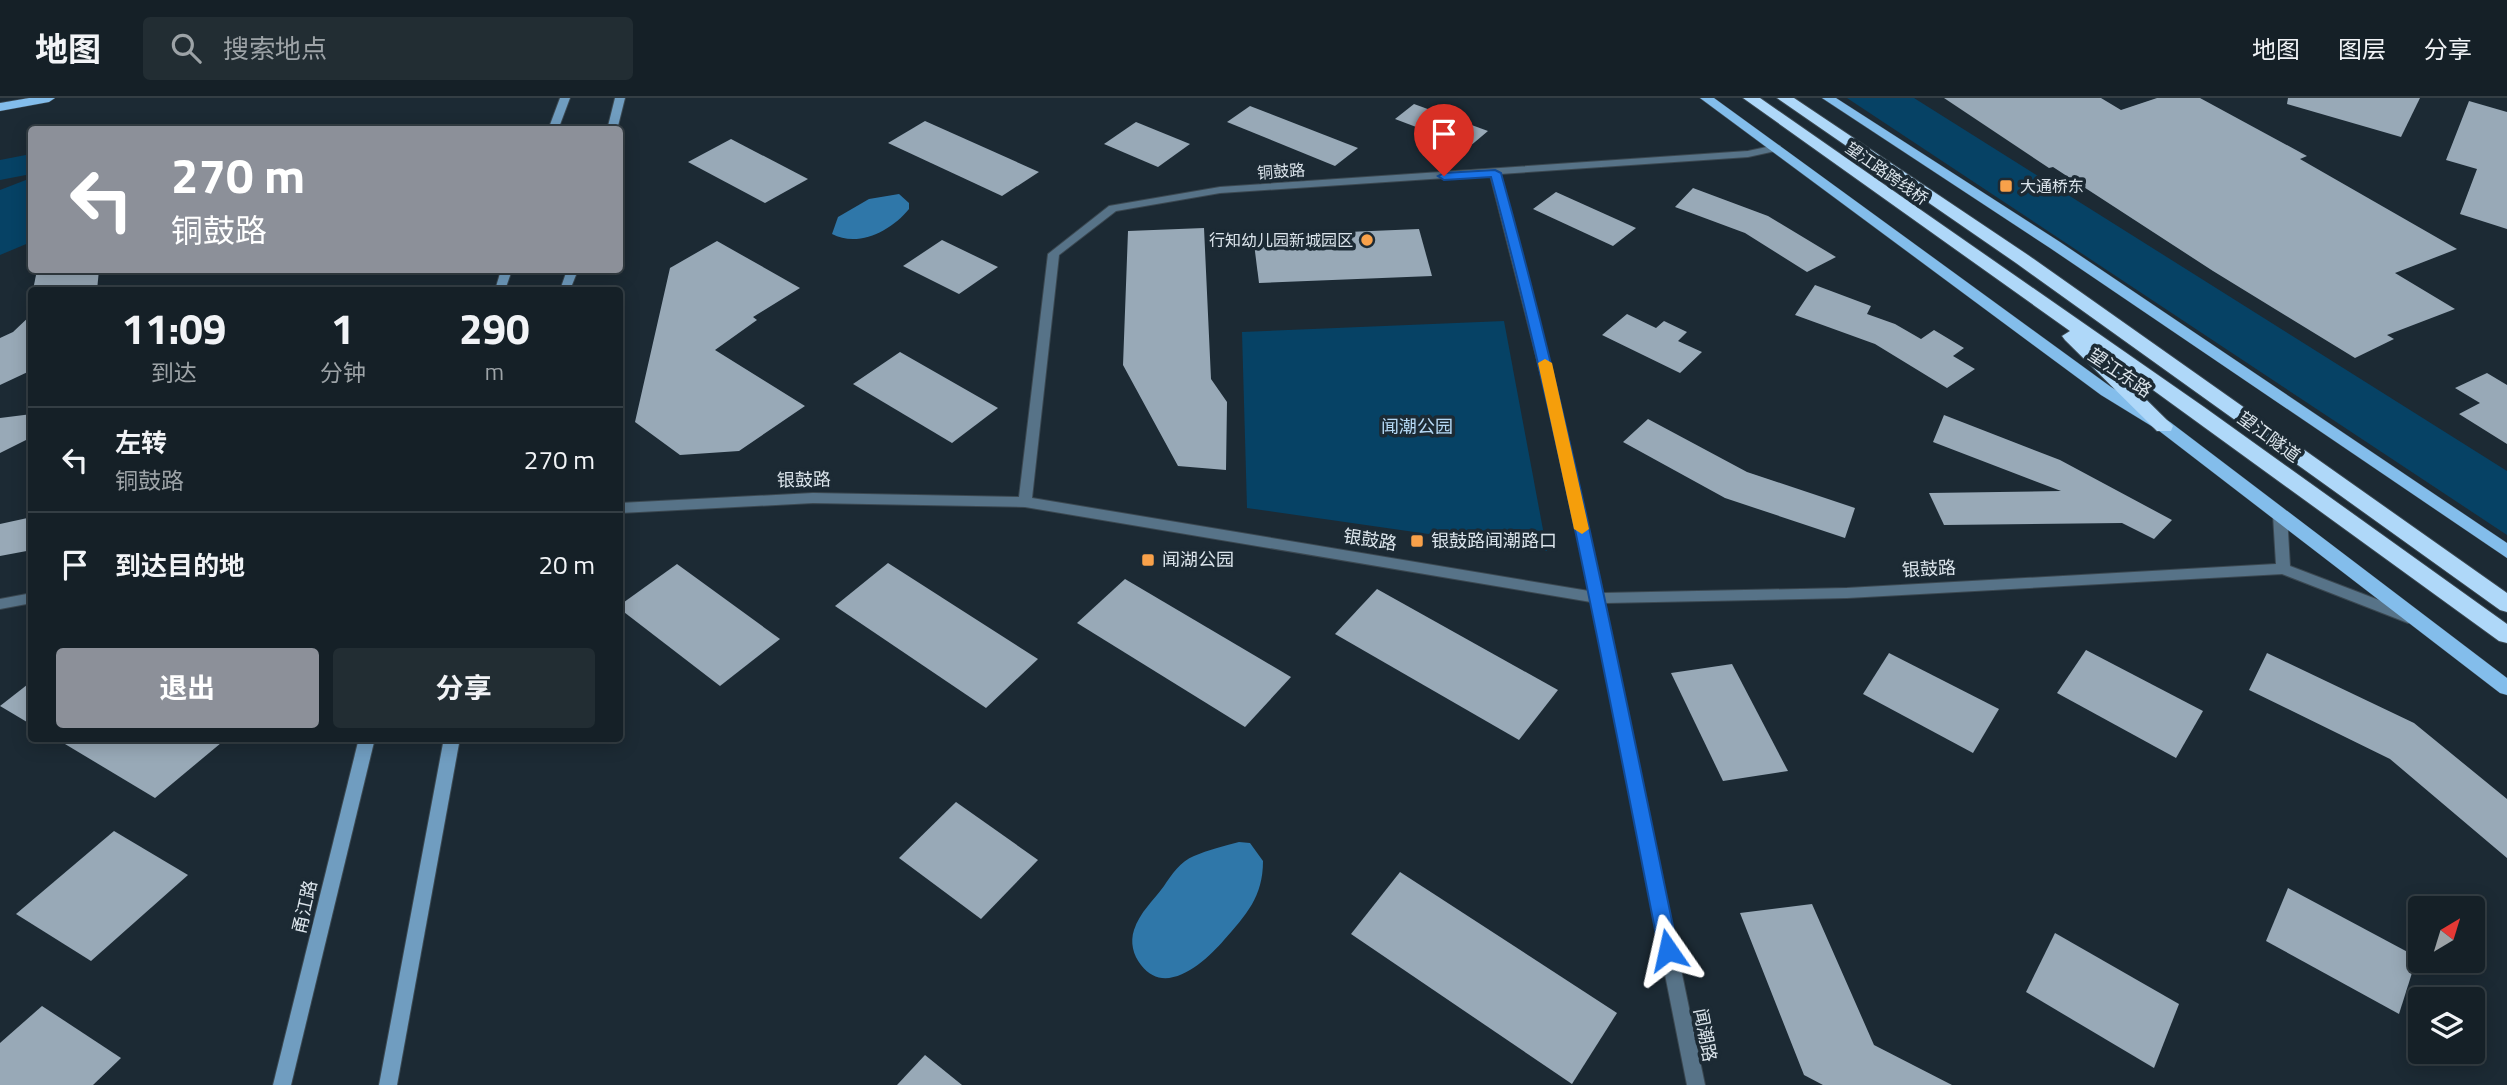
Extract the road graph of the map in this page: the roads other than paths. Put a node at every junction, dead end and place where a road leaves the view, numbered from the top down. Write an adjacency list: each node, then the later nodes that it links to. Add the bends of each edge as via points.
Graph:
1 (50, 98): 8 (main road)
2 (565, 98): 9 (main road)
3 (620, 98): 10 (main road)
4 (1706, 98): 11 (main road, 望江东路)
5 (1749, 98): 14 (highway, 望江路跨线桥)
6 (1784, 98): 13 (highway, 望江路跨线桥)
7 (1828, 98): 19 (main road)
8 (0, 107)
9 (554, 126)
10 (613, 126)
11 (1776, 148): 12 (street, 铜鼓路); 15 (main road, 望江东路, via 2106,391)
12 (1495, 173): 16 (street, 铜鼓路, via 1220,190 1113,208 1054,254); 21 (street, 闻潮路, via 1531,303)
13 (2022, 259): 24 (highway, 望江隧道)
14 (2010, 281): 15 (highway); 26 (highway, 望江隧道)
15 (2164, 426): 18 (main road, 望江东路)
16 (1026, 502): 17 (street, 银鼓路, via 813,498); 21 (street, 银鼓路)
17 (623, 508)
18 (2280, 515): 20 (street); 25 (main road, 望江东路)
19 (2504, 546)
20 (2283, 569): 21 (street, 银鼓路, via 1847,593); 25 (street, 银鼓路)
21 (1597, 598): 32 (street, 闻潮路)
22 (28, 599): 23 (street)
23 (0, 604)
24 (2507, 604)
25 (2421, 622): 27 (main road, 望江东路)
26 (2507, 635)
27 (2507, 688)
28 (366, 742): 30 (main road, 甬江路)
29 (452, 742): 31 (main road)
30 (282, 1085)
31 (388, 1085)
32 (1696, 1085)

